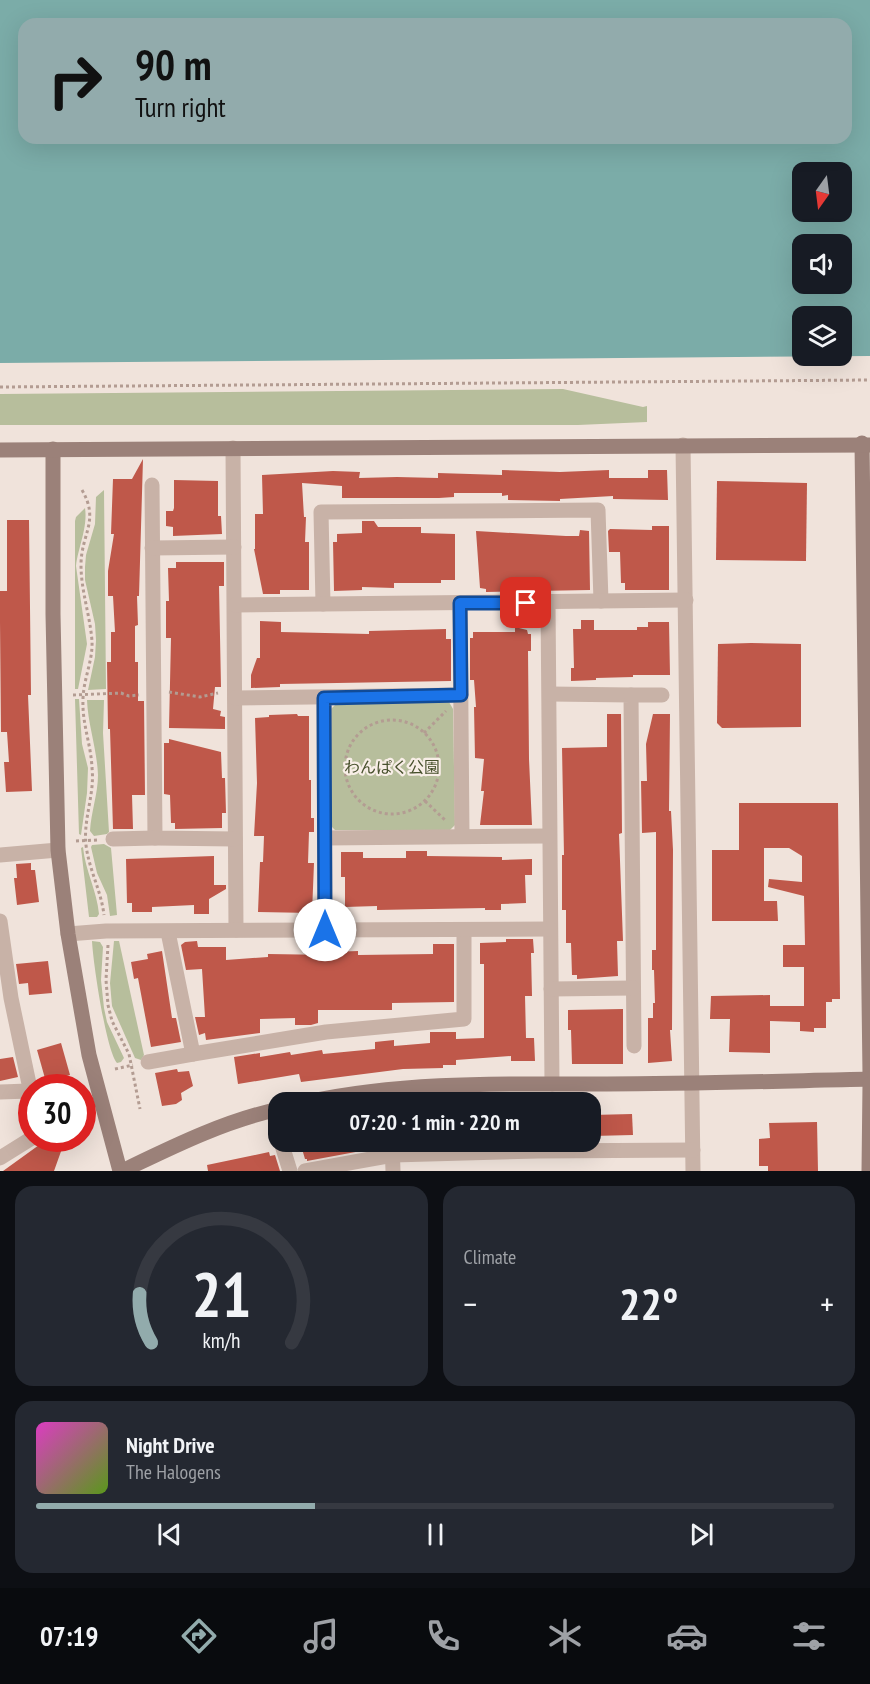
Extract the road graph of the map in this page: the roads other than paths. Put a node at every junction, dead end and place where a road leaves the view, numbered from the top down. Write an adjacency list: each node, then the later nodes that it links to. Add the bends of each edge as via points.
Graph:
1 (866, 444): 2 (street); 43 (street)
2 (683, 445): 3 (street); 9 (street)
3 (233, 448): 4 (street); 7 (street)
4 (53, 449): 5 (street); 27 (street)
5 (0, 450)
6 (152, 485): 8 (street)
7 (234, 547): 8 (street); 14 (street)
8 (152, 548): 23 (street)
9 (686, 600): 10 (street); 44 (street)
10 (601, 601): 11 (street); 13 (street, via 598,510 321,512)
11 (548, 602): 12 (street); 15 (street)
12 (460, 603): 13 (street); 16 (street)
13 (323, 604): 14 (street)
14 (235, 605): 19 (street)
15 (550, 694): 17 (street); 22 (street)
16 (461, 695): 20 (street); 21 (street)
17 (631, 695): 18 (street); 36 (street)
18 (662, 695)
19 (235, 698): 20 (street); 26 (street)
20 (324, 698): 24 (street)
21 (462, 836): 22 (street); 24 (street)
22 (549, 836): 30 (street)
23 (155, 838): 25 (street); 26 (street)
24 (325, 838): 32 (street)
25 (112, 839)
26 (235, 839): 31 (street)
27 (58, 850): 28 (street); 35 (street)
28 (0, 855)
29 (0, 921): 38 (street)
30 (550, 929): 33 (street); 37 (street)
31 (236, 930): 32 (street); 34 (street)
32 (325, 930): 33 (street)
33 (464, 930): 40 (street, via 464,1019 326,1032)
34 (168, 932): 35 (street); 40 (street)
35 (68, 934): 58 (street, via 89,1056)
36 (633, 988): 37 (street); 39 (street)
37 (551, 989): 45 (street)
38 (5, 998): 42 (street)
39 (634, 1046)
40 (193, 1054): 41 (street)
41 (148, 1062)
42 (25, 1074)
43 (870, 1077): 44 (street)
44 (692, 1083): 45 (street); 53 (street)
45 (552, 1084): 48 (street, via 450,1086)
46 (870, 1084): 63 (street)
47 (0, 1092): 49 (street)
48 (415, 1092)
49 (18, 1094)
50 (268, 1112): 58 (street, via 226,1125)
51 (18, 1147): 57 (street)
52 (601, 1150): 53 (street)
53 (693, 1150): 62 (street)
54 (284, 1152): 59 (street)
55 (378, 1152): 60 (street)
56 (393, 1152): 61 (street)
57 (0, 1158)
58 (121, 1171)
59 (290, 1171)
60 (305, 1171)
61 (393, 1171)
62 (693, 1171)
63 (869, 1171)

